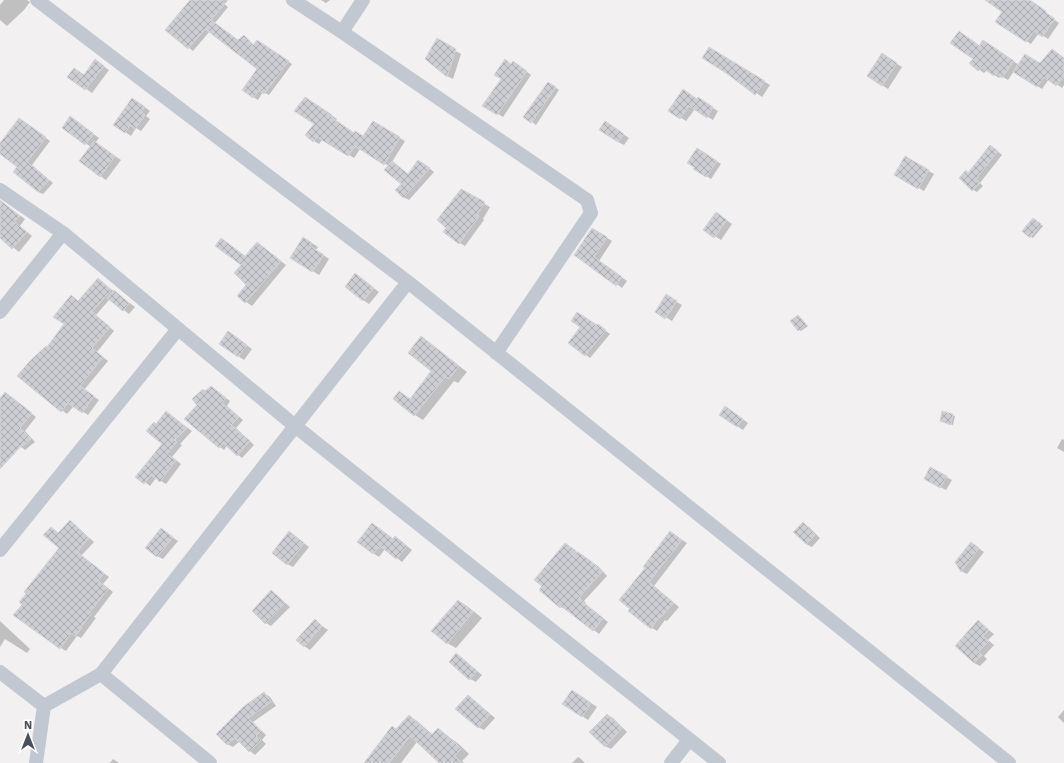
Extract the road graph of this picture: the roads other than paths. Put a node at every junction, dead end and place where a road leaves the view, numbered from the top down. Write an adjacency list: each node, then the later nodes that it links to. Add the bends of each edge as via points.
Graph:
1 (37, 0): 7 (street)
2 (293, 0): 4 (street)
3 (363, 0): 4 (street)
4 (342, 32): 10 (street, via 587,200 591,213)
5 (0, 190): 6 (street)
6 (63, 233): 8 (street); 9 (street)
7 (408, 282): 10 (street); 11 (street)
8 (0, 312)
9 (178, 329): 11 (street); 12 (street)
10 (496, 353): 21 (street)
11 (295, 426): 14 (street); 16 (street)
12 (0, 550)
13 (0, 672): 15 (street)
14 (101, 674): 15 (street); 18 (street)
15 (44, 706): 17 (street)
16 (690, 740): 19 (street); 20 (street)
17 (36, 763)
18 (210, 763)
19 (671, 763)
20 (718, 763)
21 (1009, 763)

